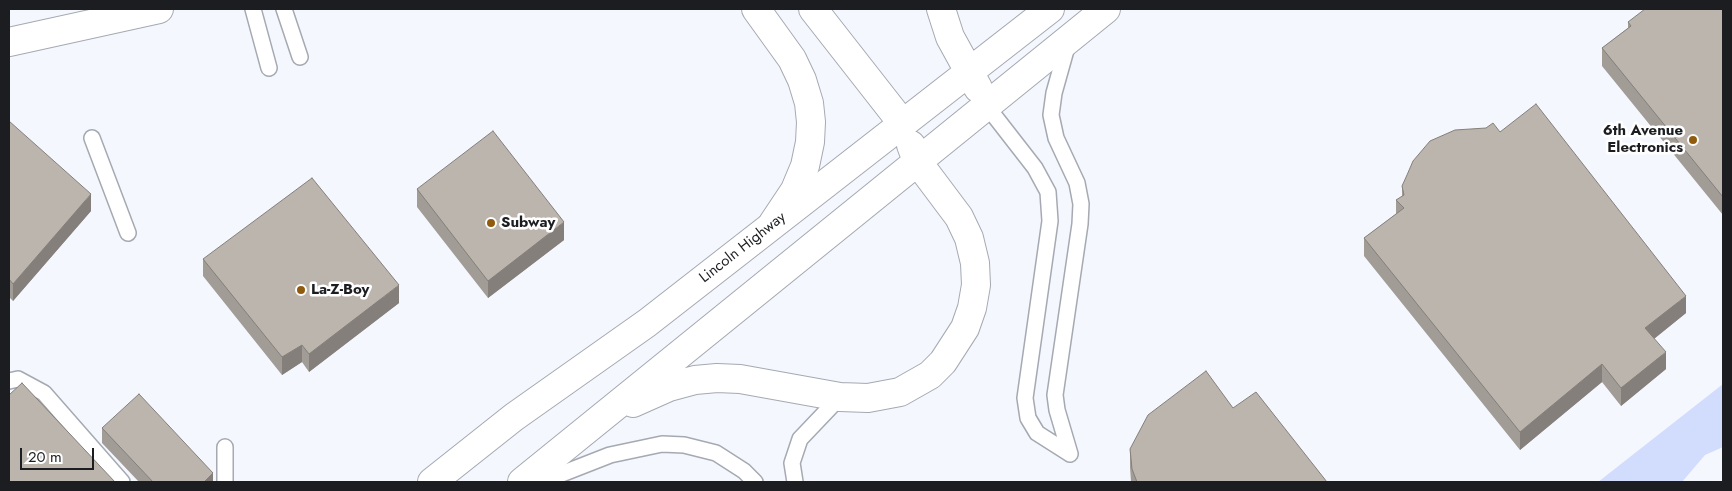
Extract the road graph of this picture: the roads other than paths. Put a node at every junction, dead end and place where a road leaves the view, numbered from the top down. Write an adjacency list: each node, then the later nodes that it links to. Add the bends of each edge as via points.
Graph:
1 (159, 9): 10 (main road)
2 (253, 9): 12 (lane)
3 (284, 9): 11 (lane)
4 (756, 9): 18 (main road, via 799,73 809,103 811,122 810,142 795,190)
5 (813, 9): 15 (main road)
6 (941, 9): 13 (main road, via 950,37)
7 (1050, 9): 13 (main road, Lincoln Highway)
8 (1106, 9): 9 (main road)
9 (1070, 37): 14 (main road); 14 (lane, via 1051,115 1056,138 1077,183 1081,204 1055,395 1070,454 1037,433 1028,418 1025,398 1050,221 1048,192 1035,168)
10 (9, 42)
11 (300, 57)
12 (268, 68)
13 (970, 71): 14 (main road); 15 (main road, Lincoln Highway)
14 (986, 105): 17 (main road)
15 (903, 124): 17 (main road); 18 (main road, Lincoln Highway)
16 (92, 138): 19 (lane)
17 (917, 161): 21 (main road, via 959,217 969,238 976,285 972,308 965,328 943,362 914,385 886,396); 22 (main road)
18 (770, 228): 26 (main road, Lincoln Highway)
19 (128, 233)
20 (9, 381): 24 (lane, via 18,379 44,393)
21 (840, 397): 22 (main road, via 740,379 694,380 669,387); 30 (lane, via 800,439 792,462)
22 (596, 422): 27 (main road)
23 (225, 447): 25 (lane)
24 (122, 482)
25 (225, 482)
26 (432, 482)
27 (522, 482)
28 (541, 482): 29 (lane, via 610,455 662,444 684,445 716,453)
29 (755, 482)
30 (795, 482)

